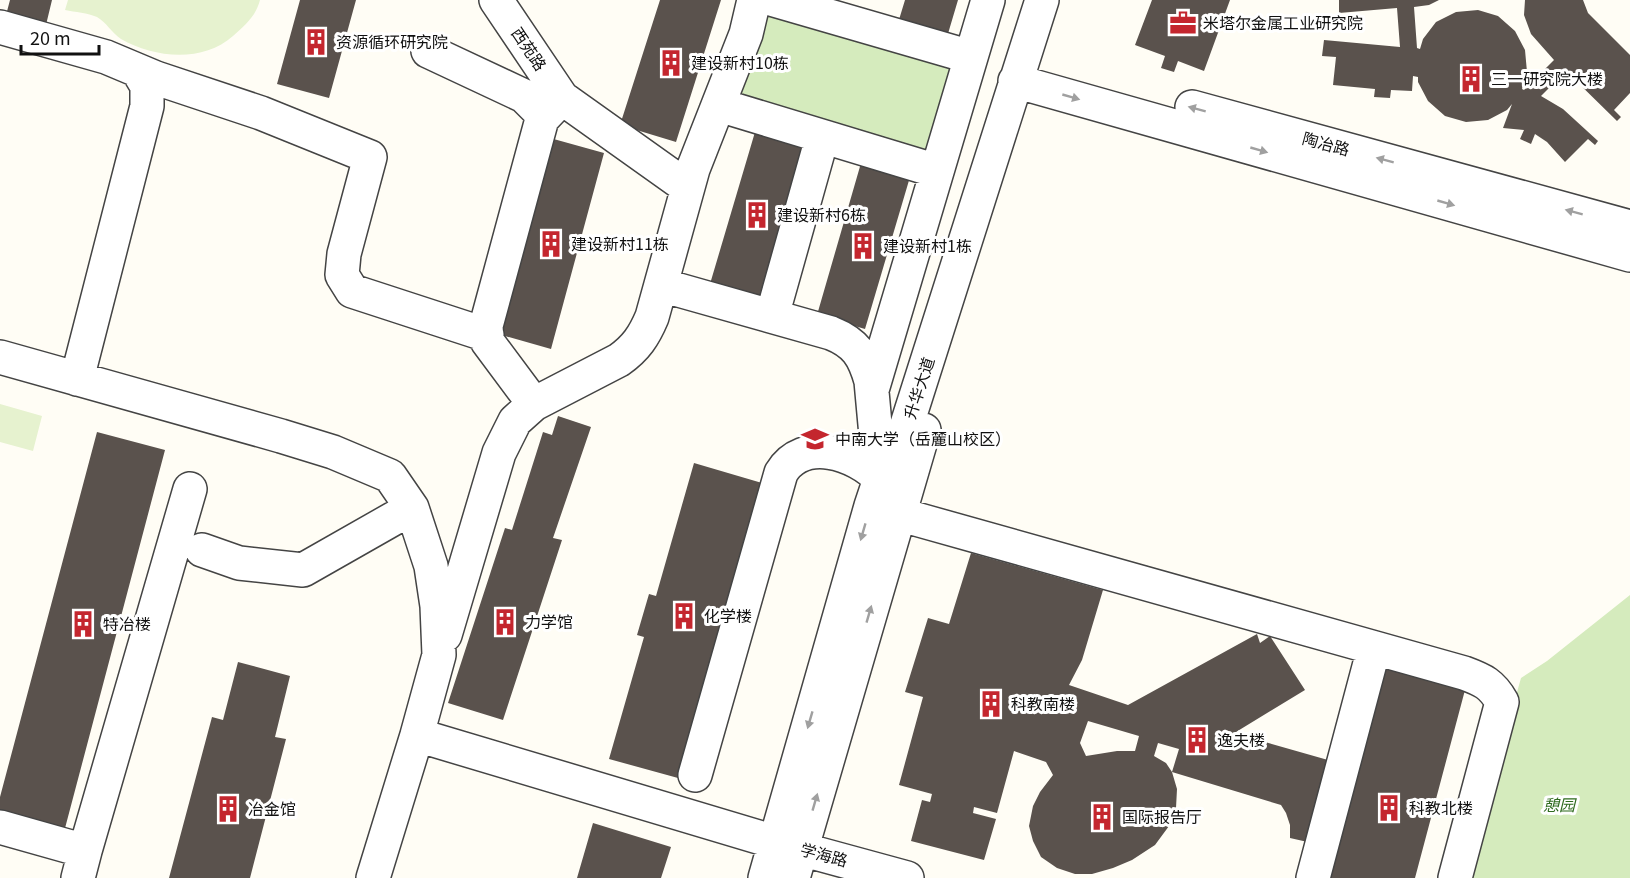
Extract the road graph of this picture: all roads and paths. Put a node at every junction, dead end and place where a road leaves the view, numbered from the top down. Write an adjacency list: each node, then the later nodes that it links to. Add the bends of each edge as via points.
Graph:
1 (496, 0): 14 (street, 西苑路)
2 (754, 0): 13 (street, via 746,34)
3 (774, 0): 7 (street)
4 (988, 0): 10 (street)
5 (1042, 0): 12 (street, 升华大道)
6 (1058, 0): 12 (street, 升华大道)
7 (862, 12): 10 (street)
8 (0, 27): 11 (street)
9 (428, 51): 14 (street, via 524,96 538,110)
10 (971, 57): 16 (street)
11 (138, 70): 22 (street, via 370,157 344,254 342,275 352,291); 24 (street, via 147,86 147,106)
12 (1026, 73): 18 (street, 陶冶路, one-way to 12); 19 (street, one-way to 19); 27 (street, 升华大道, via 905,429); 30 (street, 升华大道)
13 (719, 105): 15 (street); 17 (street)
14 (552, 109): 17 (street); 22 (street)
15 (822, 138): 16 (street); 21 (street)
16 (937, 171): 25 (street)
17 (687, 188): 20 (street)
18 (1630, 227)
19 (1630, 255)
20 (661, 285): 21 (street); 26 (street, via 652,317 632,351)
21 (772, 316): 25 (street, via 844,338 860,355)
22 (486, 335): 26 (street, via 487,342)
23 (0, 357): 24 (street)
24 (77, 379): 29 (street, via 333,452 390,476)
25 (872, 390): 27 (street)
26 (534, 404): 33 (street, via 515,421 499,453)
27 (880, 479): 30 (street, via 884,494); 35 (street, via 860,462 834,453 807,452 786,464); 37 (street, 升华大道, one-way to 37)
28 (190, 489): 38 (street)
29 (412, 507): 31 (street, via 303,570 239,563); 33 (street, via 431,566)
30 (898, 514): 32 (street); 37 (street, 升华大道, one-way to 30)
31 (202, 550)
32 (1374, 648): 42 (street); 43 (street, via 1482,680 1502,702)
33 (439, 655): 34 (street)
34 (417, 735): 37 (street, 学海路); 39 (street)
35 (695, 775)
36 (0, 827): 38 (street)
37 (790, 856): 40 (street, 升华大道); 41 (street, 学海路)
38 (81, 864)
39 (373, 878)
40 (765, 878)
41 (907, 878)
42 (1313, 878)
43 (1455, 878)

